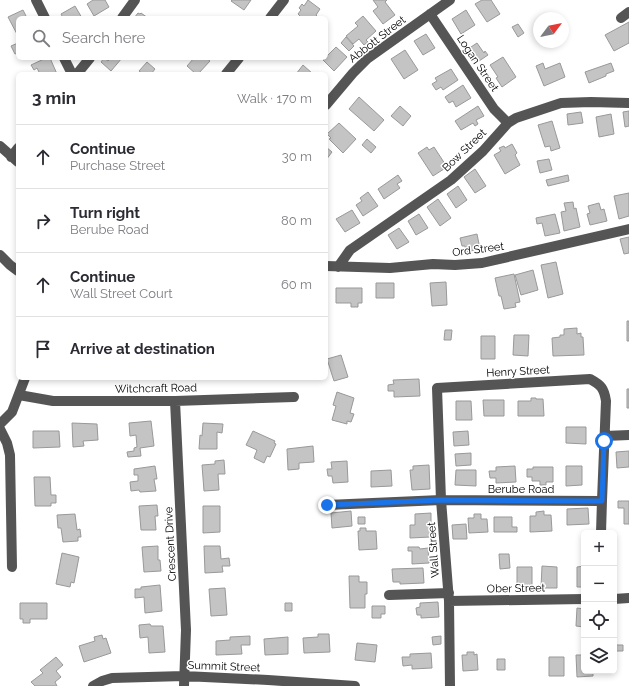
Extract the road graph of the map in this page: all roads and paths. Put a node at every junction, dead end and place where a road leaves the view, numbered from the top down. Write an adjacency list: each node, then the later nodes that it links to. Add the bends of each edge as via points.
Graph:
1 (36, 0): 6 (street)
2 (135, 0): 7 (street)
3 (284, 0): 8 (street)
4 (450, 0): 5 (street, Abbott Street)
5 (430, 14): 15 (street, Abbott Street, via 367,59); 17 (street, Logan Street, via 494,109)
6 (44, 16)
7 (123, 16)
8 (272, 16)
9 (65, 60): 12 (street)
10 (88, 60): 13 (street)
11 (236, 60): 14 (street)
12 (71, 72)
13 (79, 72)
14 (228, 72)
15 (328, 103)
16 (629, 103): 17 (street, Bow Street, via 561,103)
17 (508, 122): 23 (street, Bow Street, via 483,151 451,180 350,250)
18 (0, 146): 19 (street)
19 (14, 159)
20 (629, 229): 23 (street, Ord Street, via 482,263 390,268)
21 (0, 254): 24 (street)
22 (328, 266): 23 (street, Ord Street)
23 (338, 267)
24 (16, 270)
25 (24, 380): 27 (street)
26 (437, 388): 33 (street, Henry Street, via 590,379 599,384 605,392); 34 (street, Wall Street)
27 (20, 395): 29 (street, Witchcraft Road, via 53,401); 30 (street, via 12,412)
28 (294, 397): 29 (street, Witchcraft Road)
29 (175, 401): 44 (street, Crescent Drive, via 186,630)
30 (0, 424)
31 (0, 430): 38 (street, via 10,455)
32 (629, 435): 33 (street)
33 (605, 436): 35 (street)
34 (441, 500): 35 (street, Berube Road); 36 (street, Berube Road); 40 (street, Wall Street)
35 (602, 501): 37 (street)
36 (327, 505)
37 (602, 530)
38 (12, 567)
39 (389, 595): 40 (street, Ober Street)
40 (449, 597): 42 (street, Ober Street); 48 (street, Wall Street)
41 (629, 598): 43 (street)
42 (581, 599)
43 (617, 599)
44 (184, 681): 45 (street, Summit Street, via 112,678); 46 (street, Summit Street, via 268,680)
45 (93, 686)
46 (328, 686): 47 (street, Summit Street)
47 (355, 686)
48 (450, 686)

